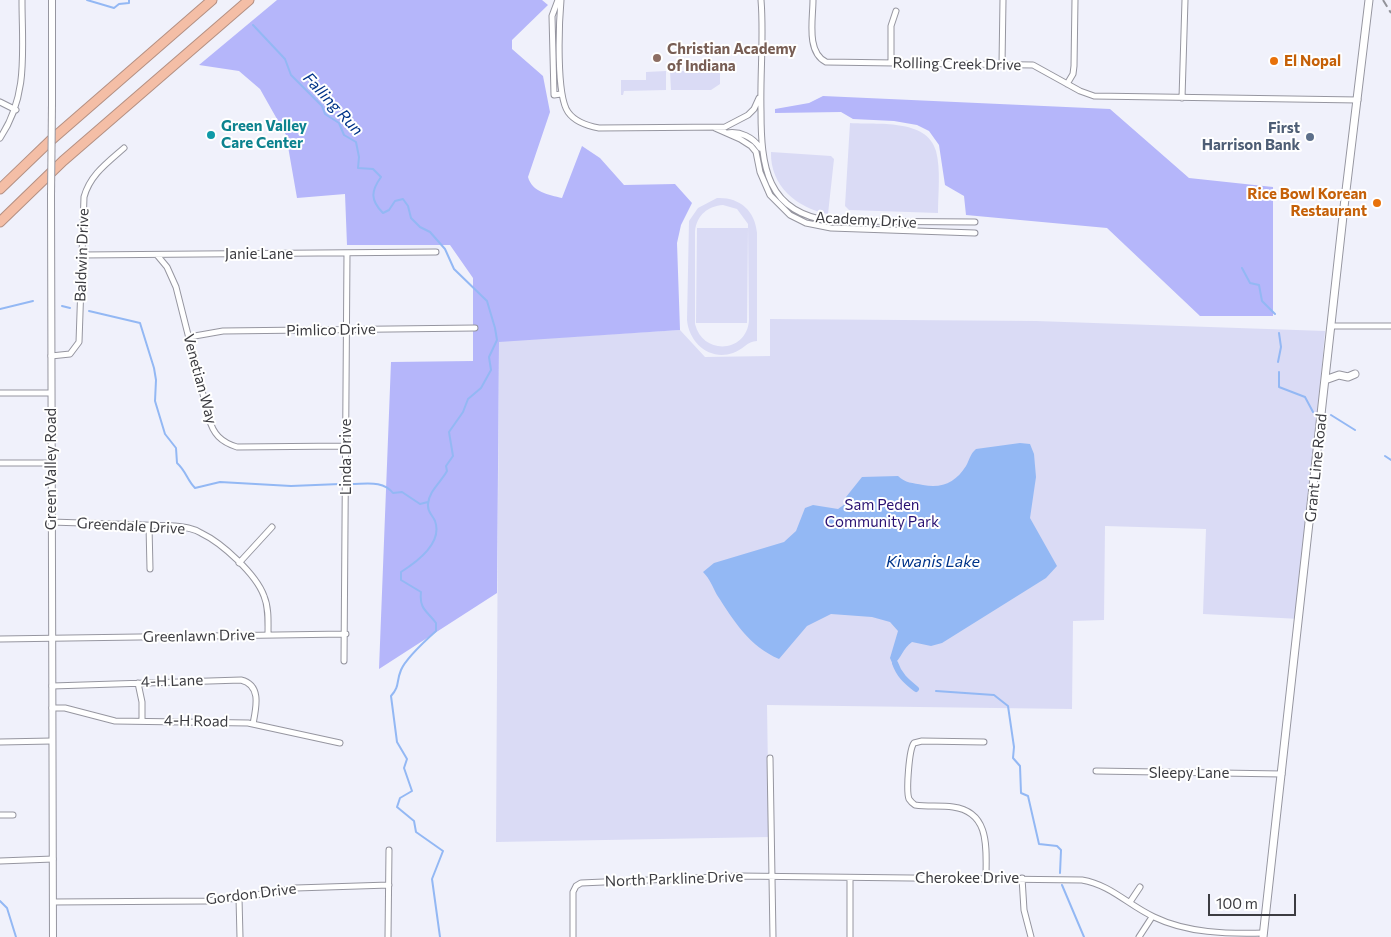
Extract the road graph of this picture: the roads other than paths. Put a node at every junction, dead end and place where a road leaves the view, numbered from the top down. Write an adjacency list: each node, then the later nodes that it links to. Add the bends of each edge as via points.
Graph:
1 (22, 0): 21 (street, via 21,86)
2 (52, 0): 42 (street, Green Valley Road, bridge)
3 (212, 0): 29 (highway)
4 (249, 0): 30 (highway, via 63,160)
5 (560, 0): 16 (street); 16 (street, via 552,16 554,95)
6 (761, 0): 17 (street, Academy Drive)
7 (813, 0): 13 (street, Rolling Creek Drive, via 813,47 817,56 826,62)
8 (1002, 0): 14 (street)
9 (1075, 0): 15 (street, via 1074,66)
10 (1185, 0): 18 (street)
11 (1369, 0): 19 (main road, Grant Line Road)
12 (896, 11): 13 (street, via 891,26)
13 (892, 63): 14 (street, Rolling Creek Drive)
14 (1002, 64): 15 (street, Rolling Creek Drive, via 1037,66)
15 (1067, 84): 18 (street, Rolling Creek Drive, via 1094,96)
16 (560, 94): 23 (street, via 568,112 580,122 599,128)
17 (761, 95): 22 (street, via 754,110); 28 (street, Academy Drive)
18 (1182, 98): 19 (street, Rolling Creek Drive)
19 (1358, 100): 37 (main road, Grant Line Road)
20 (0, 102): 21 (street)
21 (16, 110): 26 (street)
22 (734, 123): 23 (street); 24 (street, via 732,128)
23 (710, 127): 25 (street, Academy Drive)
24 (735, 132): 25 (street); 28 (street, via 749,137)
25 (726, 133): 32 (street, Academy Drive, via 751,146 770,195 785,211 806,223 830,228)
26 (0, 138)
27 (124, 148): 35 (street, Baldwin Drive, via 96,174 86,191)
28 (762, 151): 31 (street, Academy Drive, via 774,189 784,202 808,217 831,221)
29 (0, 188)
30 (0, 222)
31 (975, 222)
32 (975, 233)
33 (436, 252): 34 (street, Janie Lane)
34 (347, 253): 36 (street, Janie Lane); 40 (street, Linda Drive)
35 (82, 255): 36 (street, Janie Lane); 42 (street, Baldwin Drive, via 79,342 70,354)
36 (158, 255): 41 (street, Venetian Way, via 172,276)
37 (1332, 326): 38 (street); 44 (main road, Grant Line Road)
38 (1391, 326)
39 (475, 328): 40 (street, Pimlico Drive)
40 (347, 330): 41 (street, Pimlico Drive, via 223,331); 47 (street, Linda Drive)
41 (189, 337): 47 (street, Venetian Way, via 210,424 225,443 246,448)
42 (51, 356): 46 (street, Green Valley Road)
43 (1354, 374): 44 (main road)
44 (1325, 380): 71 (main road, Grant Line Road)
45 (0, 393): 46 (street)
46 (51, 394): 49 (street, Green Valley Road)
47 (346, 446): 55 (street, Linda Drive)
48 (0, 463): 49 (street)
49 (51, 463): 50 (street, Green Valley Road)
50 (51, 522): 51 (street, Greendale Drive); 58 (street, Green Valley Road)
51 (149, 526): 53 (street, Greendale Drive, via 195,530 213,540); 54 (street)
52 (272, 527): 53 (street)
53 (239, 563): 56 (street, Greendale Drive, via 263,593)
54 (150, 569)
55 (346, 634): 56 (street, Greenlawn Drive); 59 (street, Linda Drive)
56 (268, 635): 58 (street, Greenlawn Drive)
57 (0, 639): 58 (street, Greenlawn Drive)
58 (52, 639): 61 (street, Green Valley Road)
59 (344, 661)
60 (138, 683): 61 (street, 4-H Lane); 63 (street); 64 (street, 4-H Lane, via 245,681 255,693)
61 (52, 686): 62 (street, Green Valley Road)
62 (52, 708): 63 (street, 4-H Road, via 100,719); 65 (street, Green Valley Road)
63 (142, 720): 64 (street, 4-H Road)
64 (253, 724): 68 (street, 4-H Road)
65 (52, 741): 66 (street); 75 (street, Green Valley Road)
66 (0, 742)
67 (984, 742): 79 (street, via 914,743 910,750 908,792 915,805 960,808 977,817 984,834)
68 (340, 743)
69 (770, 758): 77 (street)
70 (1096, 771): 71 (street, Sleepy Lane)
71 (1282, 774): 87 (main road, Grant Line Road)
72 (0, 815): 73 (street)
73 (14, 815)
74 (389, 850): 81 (street)
75 (53, 859): 76 (street); 84 (street, Green Valley Road)
76 (0, 860)
77 (772, 876): 78 (street, Cherokee Drive); 91 (street, North Parkline Drive, via 581,883 573,892); 92 (street)
78 (850, 878): 79 (street, Cherokee Drive); 93 (street)
79 (986, 878): 80 (street, Cherokee Drive)
80 (1022, 878): 85 (street, Cherokee Drive, via 1090,881); 94 (street, via 1024,910)
81 (389, 885): 83 (street, Gordon Drive, via 296,888); 90 (street)
82 (1140, 887): 85 (street)
83 (239, 898): 84 (street, Gordon Drive); 89 (street)
84 (53, 902): 88 (street, Green Valley Road)
85 (1130, 902): 86 (street, Cherokee Drive)
86 (1152, 916): 87 (street, Cherokee Drive, via 1191,930); 95 (street)
87 (1264, 935)
88 (53, 937)
89 (240, 937)
90 (388, 937)
91 (573, 937)
92 (773, 937)
93 (850, 937)
94 (1031, 937)
95 (1139, 937)

